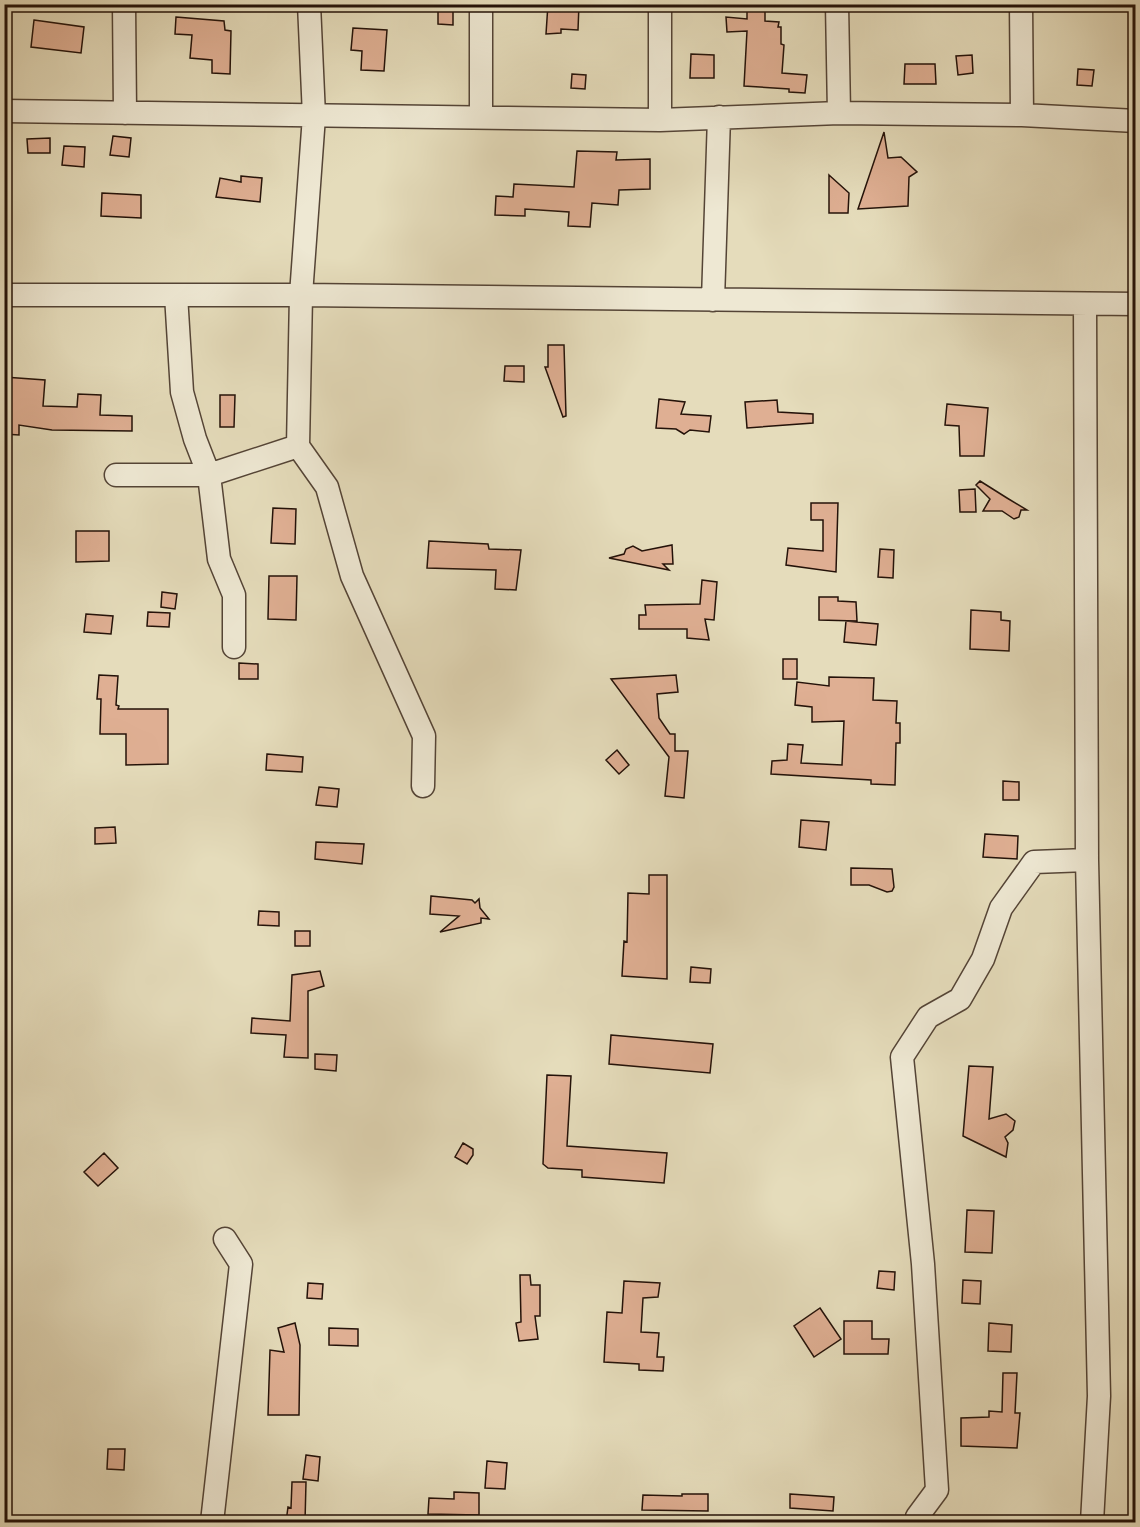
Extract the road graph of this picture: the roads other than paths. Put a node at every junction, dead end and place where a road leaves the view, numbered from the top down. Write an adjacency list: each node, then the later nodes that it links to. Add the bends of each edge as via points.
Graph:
1 (124, 4): 8 (street)
2 (309, 4): 11 (street)
3 (481, 4): 12 (street)
4 (660, 4): 14 (street)
5 (837, 4): 9 (street)
6 (1021, 4): 10 (street)
7 (4, 111): 8 (street)
8 (125, 113): 11 (street)
9 (839, 113): 10 (street); 13 (street)
10 (1022, 115): 15 (street)
11 (314, 116): 12 (street); 18 (street)
12 (481, 117): 14 (street)
13 (719, 117): 14 (street); 19 (street)
14 (660, 120)
15 (1136, 121)
16 (4, 295): 17 (street)
17 (176, 295): 18 (street); 24 (street, via 182,392)
18 (301, 295): 19 (street); 22 (street)
19 (713, 300): 20 (street)
20 (1085, 304): 21 (street); 27 (street)
21 (1136, 304)
22 (298, 446): 24 (street); 26 (street, via 327,487 352,576 424,736)
23 (116, 475): 24 (street)
24 (209, 475): 25 (street, via 219,559 234,595)
25 (234, 647)
26 (423, 786)
27 (1087, 860): 30 (street, via 1034,862 1001,908 983,959 960,999 928,1017 902,1057 923,1264 937,1490); 31 (street, via 1099,1396)
28 (225, 1239): 29 (street, via 241,1264)
29 (212, 1522)
30 (917, 1522)
31 (1092, 1522)

